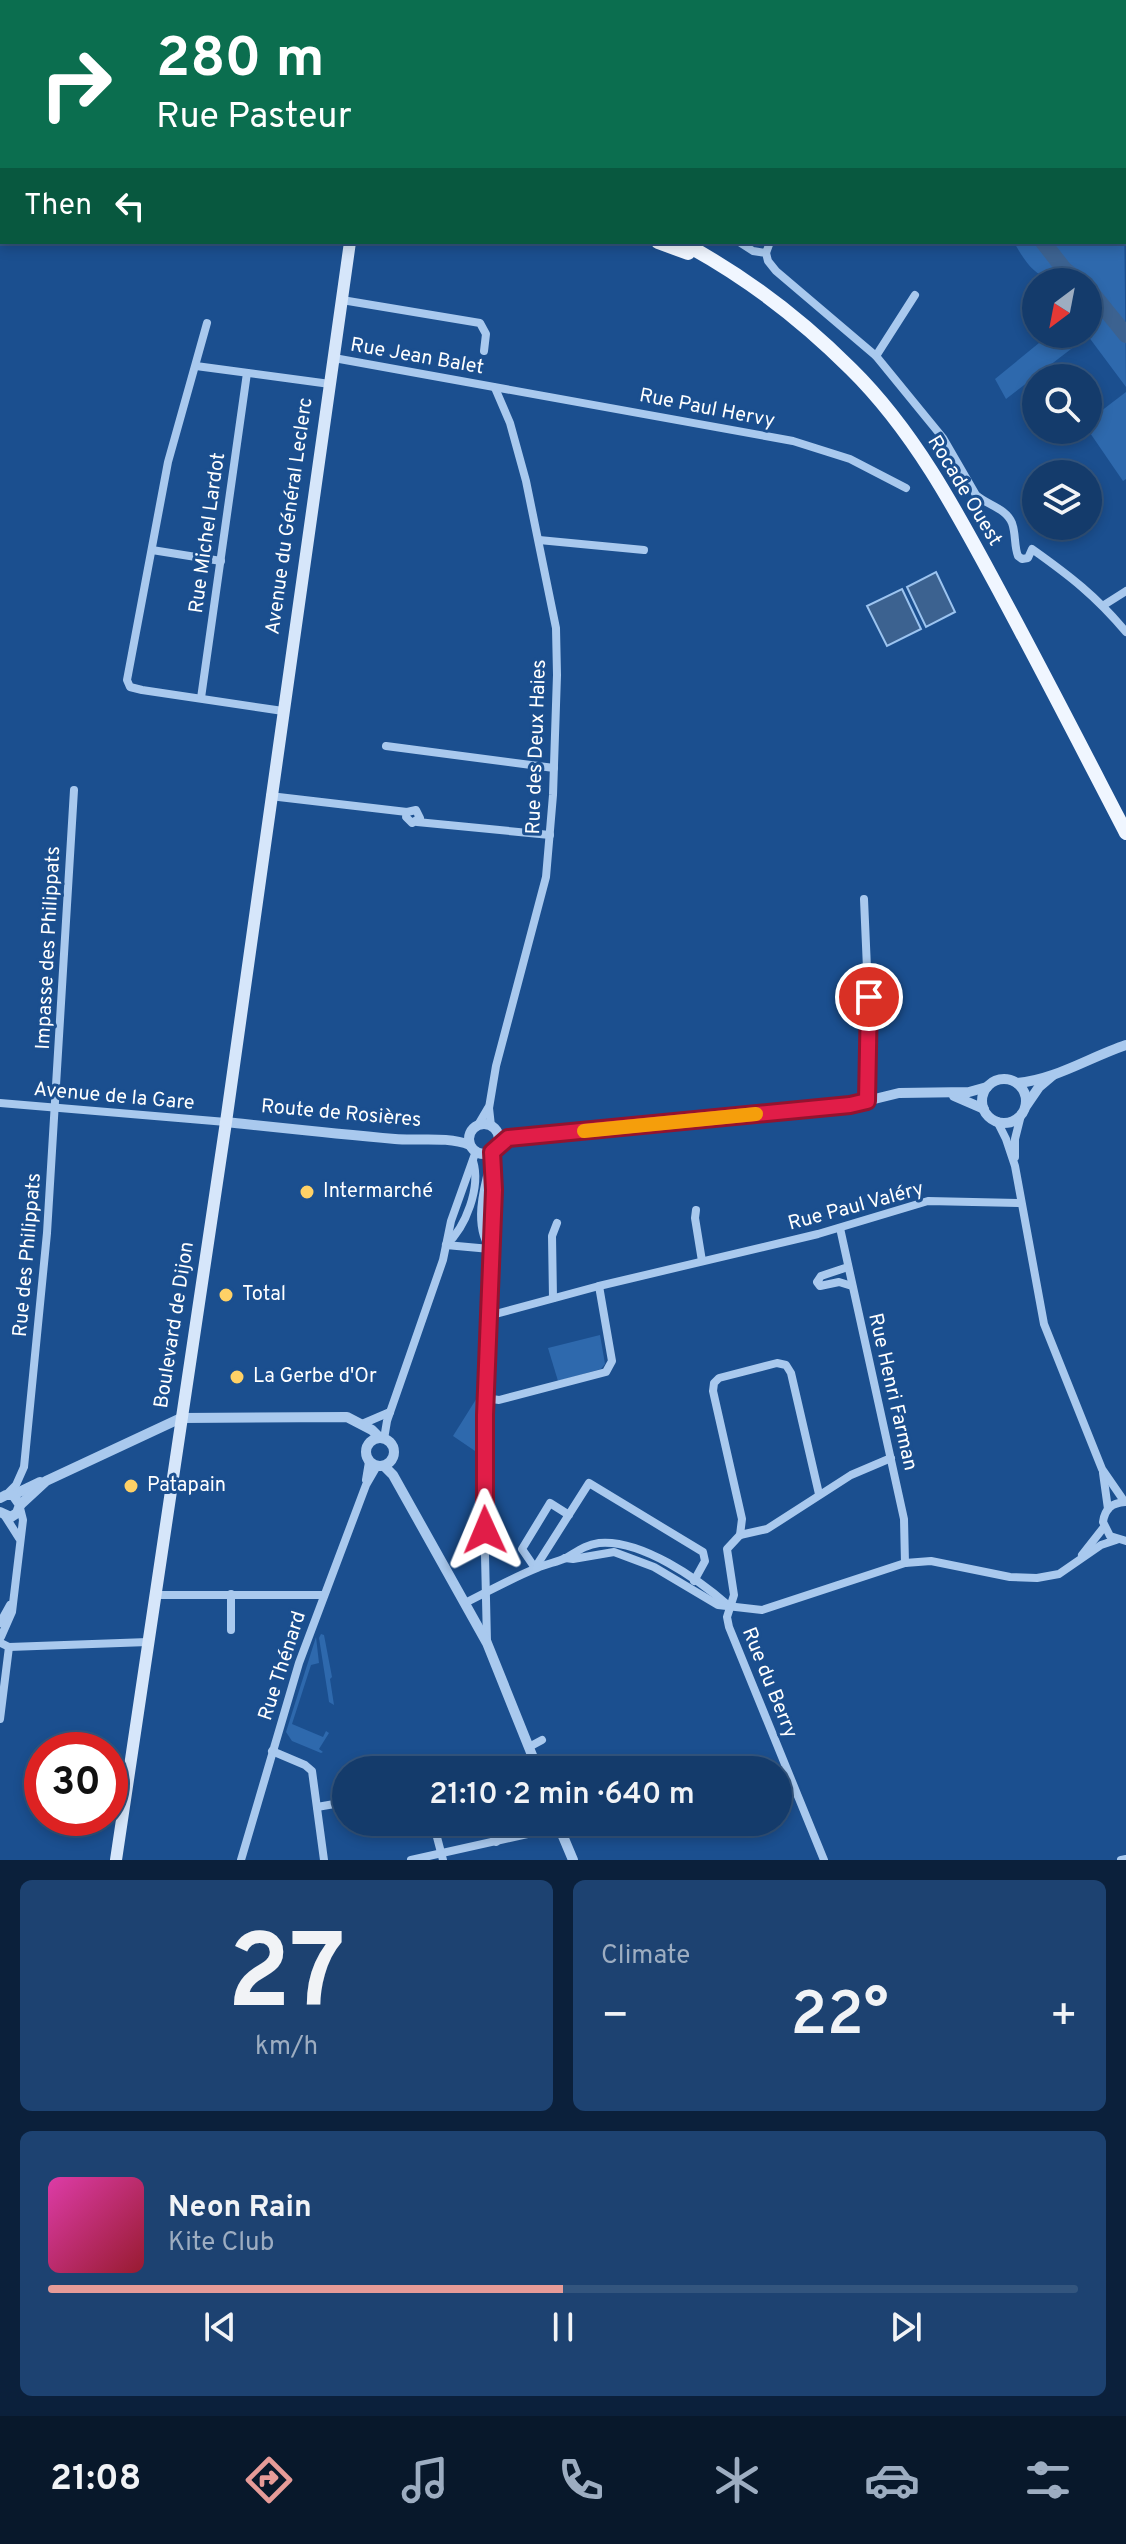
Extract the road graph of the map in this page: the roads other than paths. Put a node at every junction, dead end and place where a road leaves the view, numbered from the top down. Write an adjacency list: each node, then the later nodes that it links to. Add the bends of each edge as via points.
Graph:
1 (350, 244): 11 (main road, Avenue du Général Leclerc)
2 (663, 244): 9 (main road)
3 (685, 244): 8 (main road, Rocade Ouest)
4 (700, 244): 8 (main road)
5 (742, 244): 7 (street)
6 (769, 244): 7 (street)
7 (766, 253): 14 (street, via 776,271)
8 (717, 261): 9 (main road, Rocade Ouest)
9 (758, 290): 34 (main road, Rocade Ouest, via 853,370 930,469)
10 (915, 295): 14 (street)
11 (342, 300): 13 (street, via 480,323 486,334); 15 (main road, Avenue du Général Leclerc)
12 (207, 323): 16 (street)
13 (484, 351)
14 (876, 356): 26 (street, via 943,438 976,495 1010,519 1022,559 1032,549)
15 (334, 358): 18 (main road, Avenue du Général Leclerc); 19 (street, Rue Jean Balet)
16 (196, 366): 17 (street); 22 (street, via 168,462)
17 (247, 373): 18 (street); 24 (street, Rue Michel Lardot)
18 (330, 384): 29 (main road, Avenue du Général Leclerc)
19 (495, 388): 20 (street, Rue Paul Hervy, via 793,441 850,459); 21 (street, Rue des Deux Haies, via 510,423)
20 (906, 488)
21 (539, 540): 23 (street); 31 (street, Rue des Deux Haies, via 556,628)
22 (152, 550): 24 (street); 28 (street, via 127,680 130,687 142,690)
23 (644, 550)
24 (221, 561): 28 (street, Rue Michel Lardot)
25 (1126, 591): 26 (street)
26 (1104, 605): 27 (street)
27 (1126, 631)
28 (201, 698): 29 (street)
29 (283, 711): 33 (main road, Avenue du Général Leclerc)
30 (386, 746): 31 (street)
31 (554, 768): 35 (street, Rue des Deux Haies)
32 (74, 790): 44 (street, Impasse des Philippats)
33 (270, 796): 35 (street, via 407,812 408,821); 49 (main road, Boulevard de Dijon)
34 (1126, 833)
35 (550, 835): 45 (street, Rue des Deux Haies, via 546,877)
36 (864, 899): 42 (street)
37 (1126, 1045): 38 (street)
38 (1053, 1075): 39 (street); 47 (street)
39 (1017, 1083): 40 (street, via 998,1079); 47 (street, via 1025,1093)
40 (987, 1087): 41 (street); 46 (street)
41 (944, 1093): 42 (street, via 899,1093); 46 (street)
42 (867, 1101): 52 (street)
43 (0, 1103): 44 (street, Avenue de la Gare)
44 (55, 1107): 49 (street, Avenue de la Gare); 77 (street, Rue des Philippats)
45 (489, 1108): 50 (street, Rue des Deux Haies); 51 (street, Rue des Deux Haies)
46 (984, 1109): 48 (street)
47 (1024, 1110): 48 (street, via 1010,1122); 56 (street, via 1015,1139)
48 (997, 1121): 56 (street)
49 (226, 1122): 53 (street, Route de Rosières); 71 (main road, Boulevard de Dijon)
50 (474, 1128): 51 (street); 53 (street, Route de Rosières); 54 (street)
51 (494, 1129): 52 (street); 55 (street)
52 (508, 1138): 55 (street)
53 (453, 1140): 54 (street, Route de Rosières)
54 (473, 1152): 55 (street, Route de Rosières); 61 (street)
55 (493, 1153): 62 (street, via 482,1191 482,1238)
56 (1015, 1166): 57 (street)
57 (1021, 1203): 60 (street, Rue Paul Valéry, via 928,1201); 78 (street, via 1044,1324)
58 (696, 1210): 63 (street)
59 (557, 1223): 67 (street, via 552,1236)
60 (840, 1228): 63 (street, Rue Paul Valéry); 64 (street, Rue Henri Farman)
61 (446, 1245): 62 (street); 70 (street)
62 (490, 1249): 68 (street)
63 (702, 1261): 65 (street, Rue Paul Valéry)
64 (848, 1267): 66 (street, Rue Henri Farman); 66 (street, via 817,1282)
65 (599, 1286): 67 (street, Rue Paul Valéry); 69 (street, via 612,1361 606,1372 499,1400)
66 (852, 1286): 75 (street, Rue Henri Farman)
67 (553, 1298): 68 (street, Rue Paul Valéry)
68 (488, 1316): 69 (street)
69 (485, 1398): 99 (street)
70 (390, 1412): 72 (street); 73 (street)
71 (181, 1418): 72 (street, via 331,1416); 80 (street); 101 (main road, Boulevard de Dijon)
72 (358, 1422): 73 (street); 74 (street)
73 (382, 1438): 74 (street); 76 (street, via 393,1447)
74 (369, 1443): 76 (street, via 366,1456)
75 (891, 1458): 82 (street); 96 (street, Rue Henri Farman, via 904,1519)
76 (381, 1463): 79 (street); 81 (street, Rue Thénard)
77 (24, 1467): 80 (street, via 33,1482); 83 (street, Rue des Philippats)
78 (1102, 1469): 84 (street); 86 (street)
79 (393, 1475): 81 (street); 104 (street)
80 (42, 1481): 83 (street); 85 (street)
81 (368, 1481): 102 (street, Rue Thénard)
82 (819, 1494): 90 (street, via 767,1529); 90 (street, via 786,1365 719,1378 713,1391 742,1519)
83 (6, 1496): 85 (street)
84 (1125, 1502): 86 (street)
85 (20, 1506): 87 (street, via 14,1515); 91 (street)
86 (1108, 1509): 89 (street)
87 (2, 1514): 91 (street)
88 (569, 1515): 97 (street); 97 (street, via 550,1503 522,1549); 98 (street, via 589,1483 703,1552 705,1561)
89 (1104, 1527): 92 (street); 95 (street)
90 (740, 1535): 105 (street, Rue du Berry, via 727,1549 734,1595)
91 (19, 1538): 103 (street)
92 (1116, 1540): 93 (street); 95 (street)
93 (1126, 1541)
94 (565, 1558): 97 (street); 98 (street, via 582,1546 622,1543); 105 (street, via 625,1555 718,1605)
95 (1079, 1559): 96 (street, via 1059,1574 1037,1578 931,1561)
96 (905, 1563): 105 (street, via 762,1610)
97 (535, 1568): 99 (street)
98 (694, 1581): 105 (street)
99 (486, 1593): 104 (street); 110 (street)
100 (231, 1594): 101 (street); 102 (street); 107 (street)
101 (155, 1595): 109 (main road, Boulevard de Dijon)
102 (324, 1595): 114 (street, Rue Thénard)
103 (12, 1601): 106 (street); 108 (street)
104 (465, 1603): 110 (street)
105 (730, 1606): 129 (street, Rue du Berry, via 729,1627)
106 (0, 1623)
107 (231, 1630)
108 (2, 1641): 109 (street); 111 (street)
109 (148, 1642): 124 (main road, Boulevard de Dijon)
110 (487, 1643): 113 (street)
111 (0, 1719)
112 (542, 1740): 113 (street)
113 (529, 1747): 115 (street)
114 (272, 1751): 117 (street, via 312,1771); 125 (street, Rue Thénard)
115 (532, 1756)
116 (332, 1804): 117 (street)
117 (317, 1807): 126 (street)
118 (437, 1836): 123 (street)
119 (494, 1836): 122 (street)
120 (518, 1836): 122 (street)
121 (563, 1836): 128 (street)
122 (496, 1842): 123 (street)
123 (442, 1857): 127 (street)
124 (116, 1860)
125 (241, 1860)
126 (324, 1860)
127 (411, 1860)
128 (573, 1860)
129 (824, 1860)

